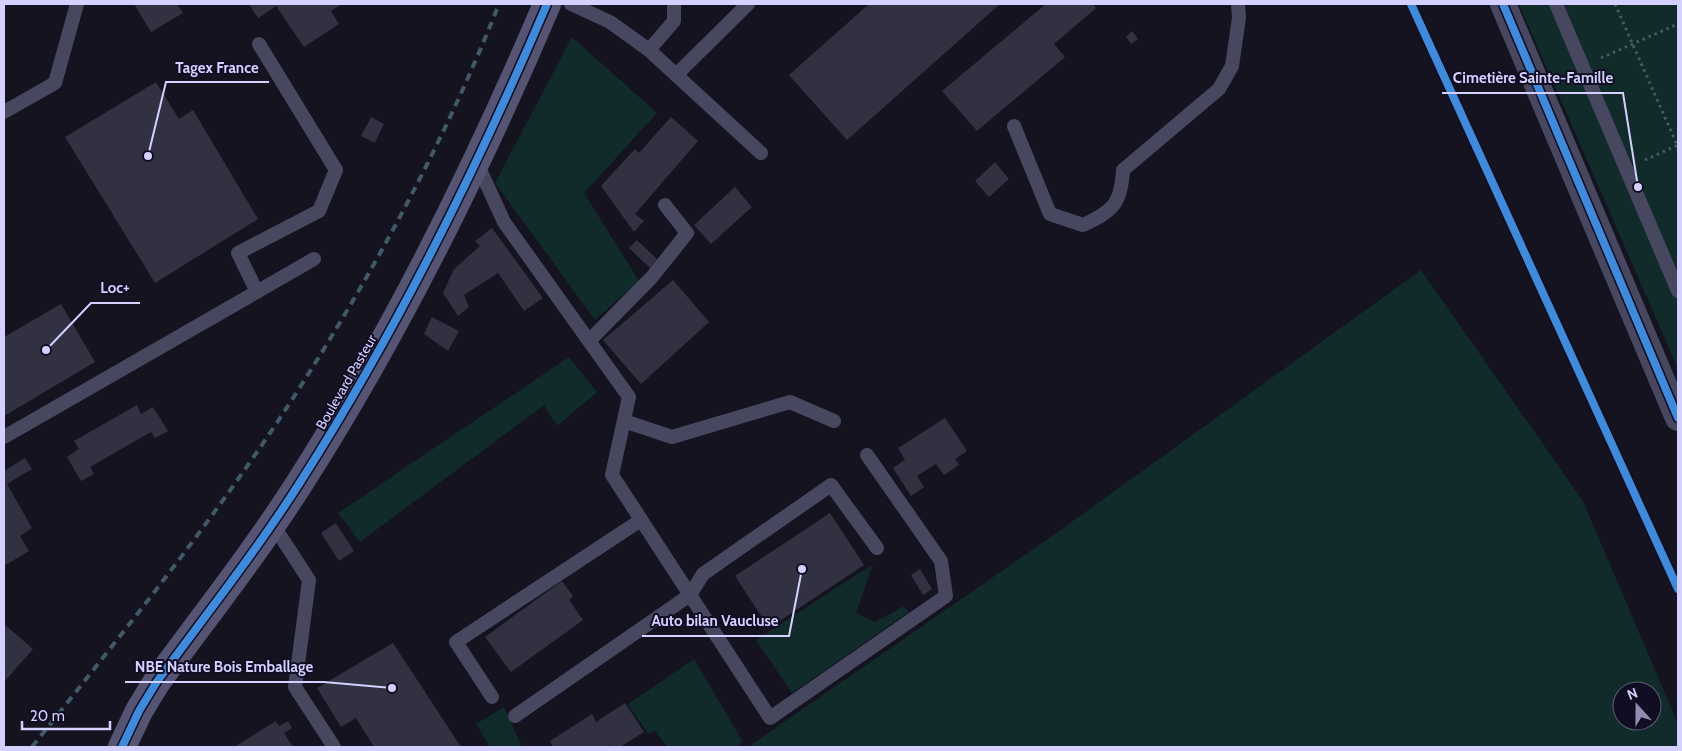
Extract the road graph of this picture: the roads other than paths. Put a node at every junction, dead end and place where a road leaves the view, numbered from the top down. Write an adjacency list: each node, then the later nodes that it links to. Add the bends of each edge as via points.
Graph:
1 (77, 4): 12 (lane, via 55,83)
2 (547, 4): 15 (street, Boulevard Pasteur)
3 (571, 4): 10 (lane, via 610,22)
4 (674, 4): 10 (lane, via 674,21)
5 (748, 4): 11 (lane)
6 (1238, 4): 13 (lane, via 1232,66 1219,89 1123,170 1122,191 1107,214 1084,225 1050,214)
7 (1503, 4): 21 (street)
8 (1556, 4): 18 (lane)
9 (259, 44): 19 (lane, via 336,170 319,211 238,253)
10 (649, 50): 11 (lane)
11 (676, 75): 14 (lane)
12 (4, 112)
13 (1014, 126)
14 (762, 152)
15 (477, 164): 20 (lane, via 504,222); 27 (street, Boulevard Pasteur, via 372,365)
16 (665, 205): 20 (lane, via 687,233 652,277)
17 (314, 259): 19 (lane)
18 (1678, 291)
19 (257, 292): 24 (lane)
20 (589, 341): 22 (lane, via 629,397)
21 (1678, 418)
22 (624, 421): 23 (lane, via 672,437 790,402); 26 (lane, via 612,475)
23 (834, 421)
24 (4, 437)
25 (867, 455): 29 (lane, via 940,561 946,596 770,718)
26 (641, 520): 29 (lane); 30 (lane, via 456,642)
27 (272, 523): 32 (street, Boulevard Pasteur, via 156,683); 33 (lane, via 309,580 295,687)
28 (877, 548): 29 (lane, via 831,485 703,574)
29 (690, 595): 31 (lane)
30 (492, 697)
31 (516, 716)
32 (122, 747)
33 (334, 747)

